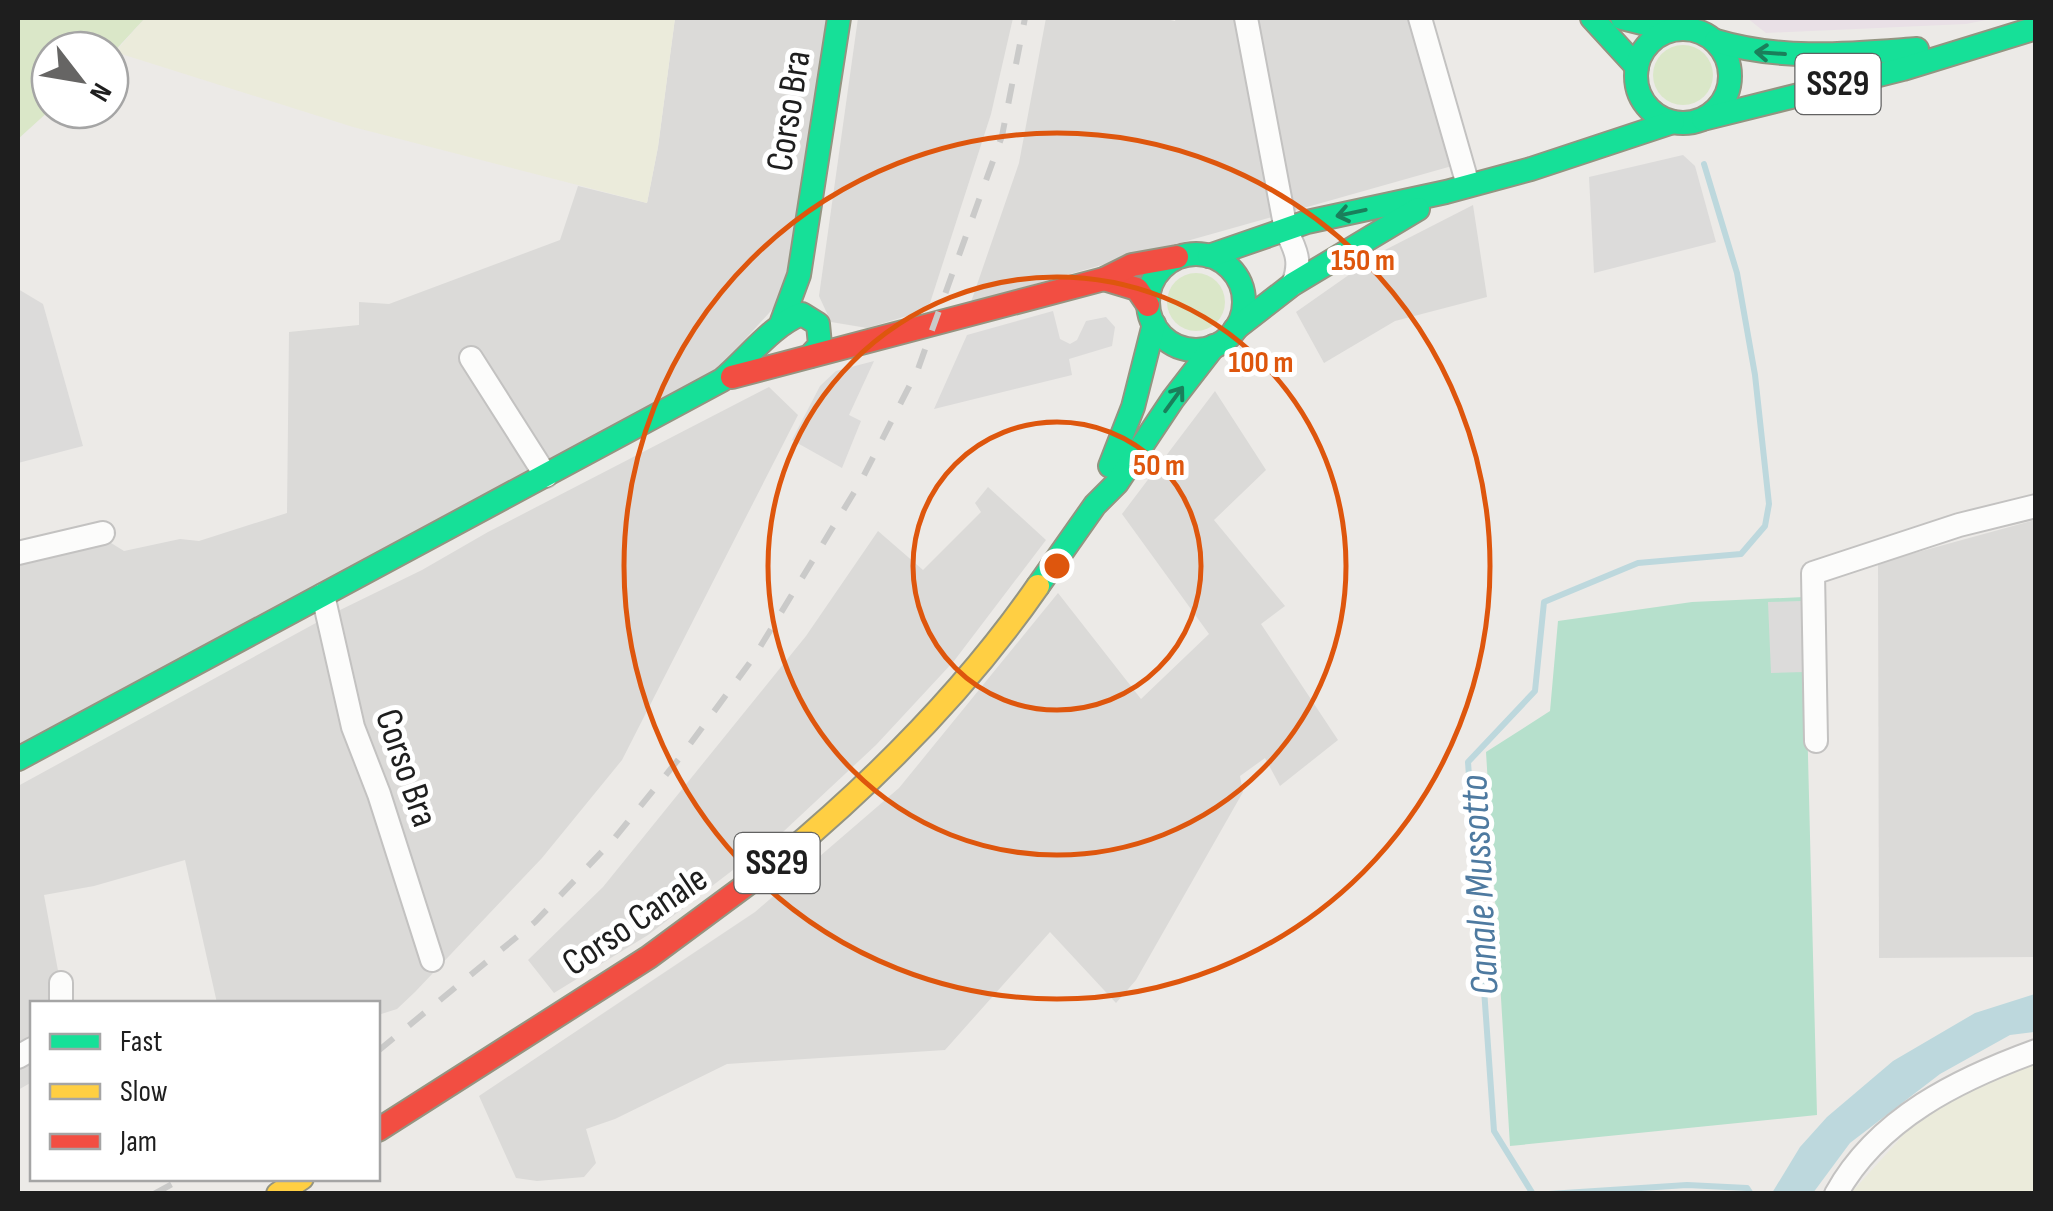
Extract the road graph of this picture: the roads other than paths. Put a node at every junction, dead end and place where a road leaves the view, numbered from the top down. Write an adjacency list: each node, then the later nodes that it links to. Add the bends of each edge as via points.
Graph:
1 (839, 18): 18 (main road, Corso Bra)
2 (1246, 18): 15 (street)
3 (1420, 18): 14 (street)
4 (1592, 18): 10 (main road)
5 (1622, 18): 7 (main road)
6 (2036, 28): 9 (main road, SS29)
7 (1671, 30): 8 (main road, via 1702,32); 10 (main road, via 1649,44)
8 (1716, 42): 9 (main road, SS29, one-way to 8, via 1806,56 1744,52); 11 (main road, via 1730,68 1730,84)
9 (1972, 45): 11 (main road, SS29)
10 (1637, 75): 12 (main road, via 1649,108); 13 (main road, via 1618,119)
11 (1703, 119): 12 (main road)
12 (1673, 122): 13 (main road)
13 (1593, 148): 14 (main road)
14 (1458, 189): 15 (main road, one-way to 15); 20 (main road)
15 (1286, 230): 16 (main road); 20 (street, via 1300,268)
16 (1209, 256): 17 (main road); 24 (main road, via 1242,286)
17 (1177, 258): 19 (main road, Corso Bra); 21 (main road, via 1155,277)
18 (800, 275): 22 (main road, Corso Bra); 23 (main road, Corso Bra)
19 (1104, 279): 21 (main road, via 1137,289); 25 (main road, Corso Bra)
20 (1293, 284): 24 (main road)
21 (1151, 315): 26 (main road, via 1162,336 1186,349); 30 (main road, Corso Canale / SS29)
22 (815, 323): 23 (main road, via 795,314); 25 (main road, Corso Bra, via 843,337); 28 (main road, via 820,344)
23 (780, 325): 28 (main road, via 779,348); 29 (main road, Corso Bra)
24 (1235, 329): 26 (main road)
25 (874, 340): 28 (main road, Corso Bra)
26 (1214, 346): 31 (main road, Corso Canale / SS29, one-way to 26)
27 (471, 358): 32 (street)
28 (803, 358): 29 (main road, Corso Bra)
29 (722, 380): 32 (main road, Corso Bra)
30 (1133, 408): 31 (street); 33 (main road, Corso Canale / SS29)
31 (1145, 440): 33 (main road, Corso Canale / SS29)
32 (546, 476): 37 (main road, Corso Bra)
33 (1095, 505): 42 (main road, Corso Canale / SS29, via 957,690 846,805 649,957)
34 (2036, 506): 38 (street, via 1813,573)
35 (103, 533): 36 (street)
36 (18, 553)
37 (323, 595): 39 (main road, Corso Bra); 40 (street, Corso Bra, via 353,727)
38 (1816, 741)
39 (18, 759)
40 (432, 960)
41 (2036, 1051): 43 (street, via 1977,1072 1915,1110 1864,1154)
42 (380, 1129)
43 (1836, 1194)

